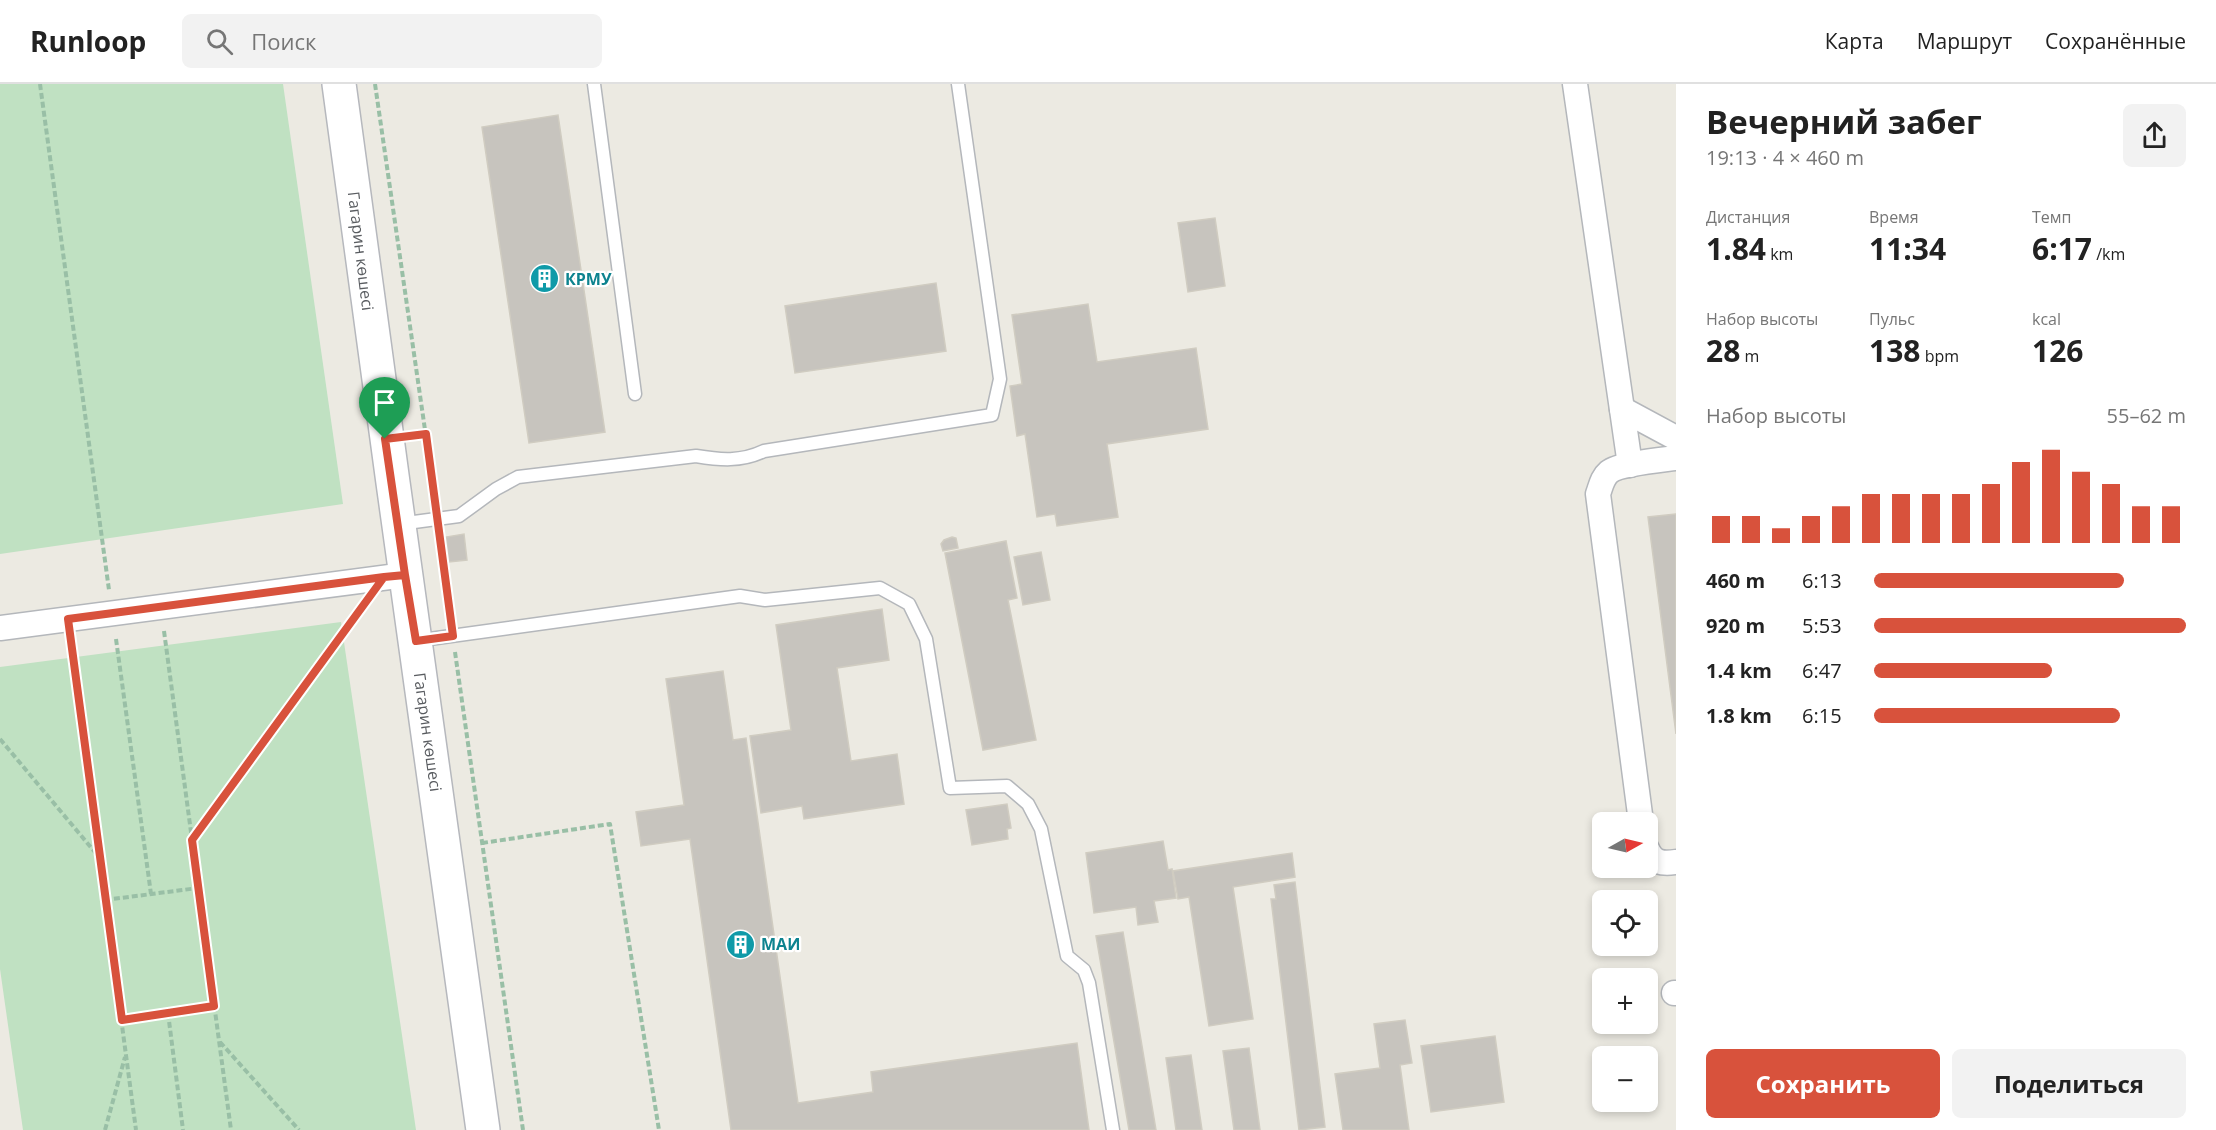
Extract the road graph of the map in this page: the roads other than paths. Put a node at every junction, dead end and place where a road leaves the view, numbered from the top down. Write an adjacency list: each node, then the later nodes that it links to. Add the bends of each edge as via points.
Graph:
1 (339, 84): 10 (main road, Гагарин көшесі)
2 (594, 84): 5 (lane)
3 (958, 84): 10 (lane, via 1000,379 992,415 764,451 749,459 696,456 518,477 459,516)
4 (1575, 84): 6 (street)
5 (635, 394)
6 (1622, 409): 7 (street); 9 (street)
7 (1676, 438)
8 (1676, 458): 9 (street)
9 (1630, 465): 14 (street, via 1610,471 1598,494)
10 (398, 525): 11 (main road, Гагарин көшесі)
11 (394, 576): 12 (street); 13 (main road, Гагарин көшесі)
12 (0, 628)
13 (416, 641): 17 (main road, Гагарин көшесі); 18 (lane, via 740,596 765,600 880,588 909,604 926,639 950,788 1007,786 1028,804 1041,829 1067,956 1084,970 1089,983)
14 (1640, 812)
15 (1658, 861): 16 (street)
16 (1676, 862)
17 (483, 1130)
18 (1113, 1130)

